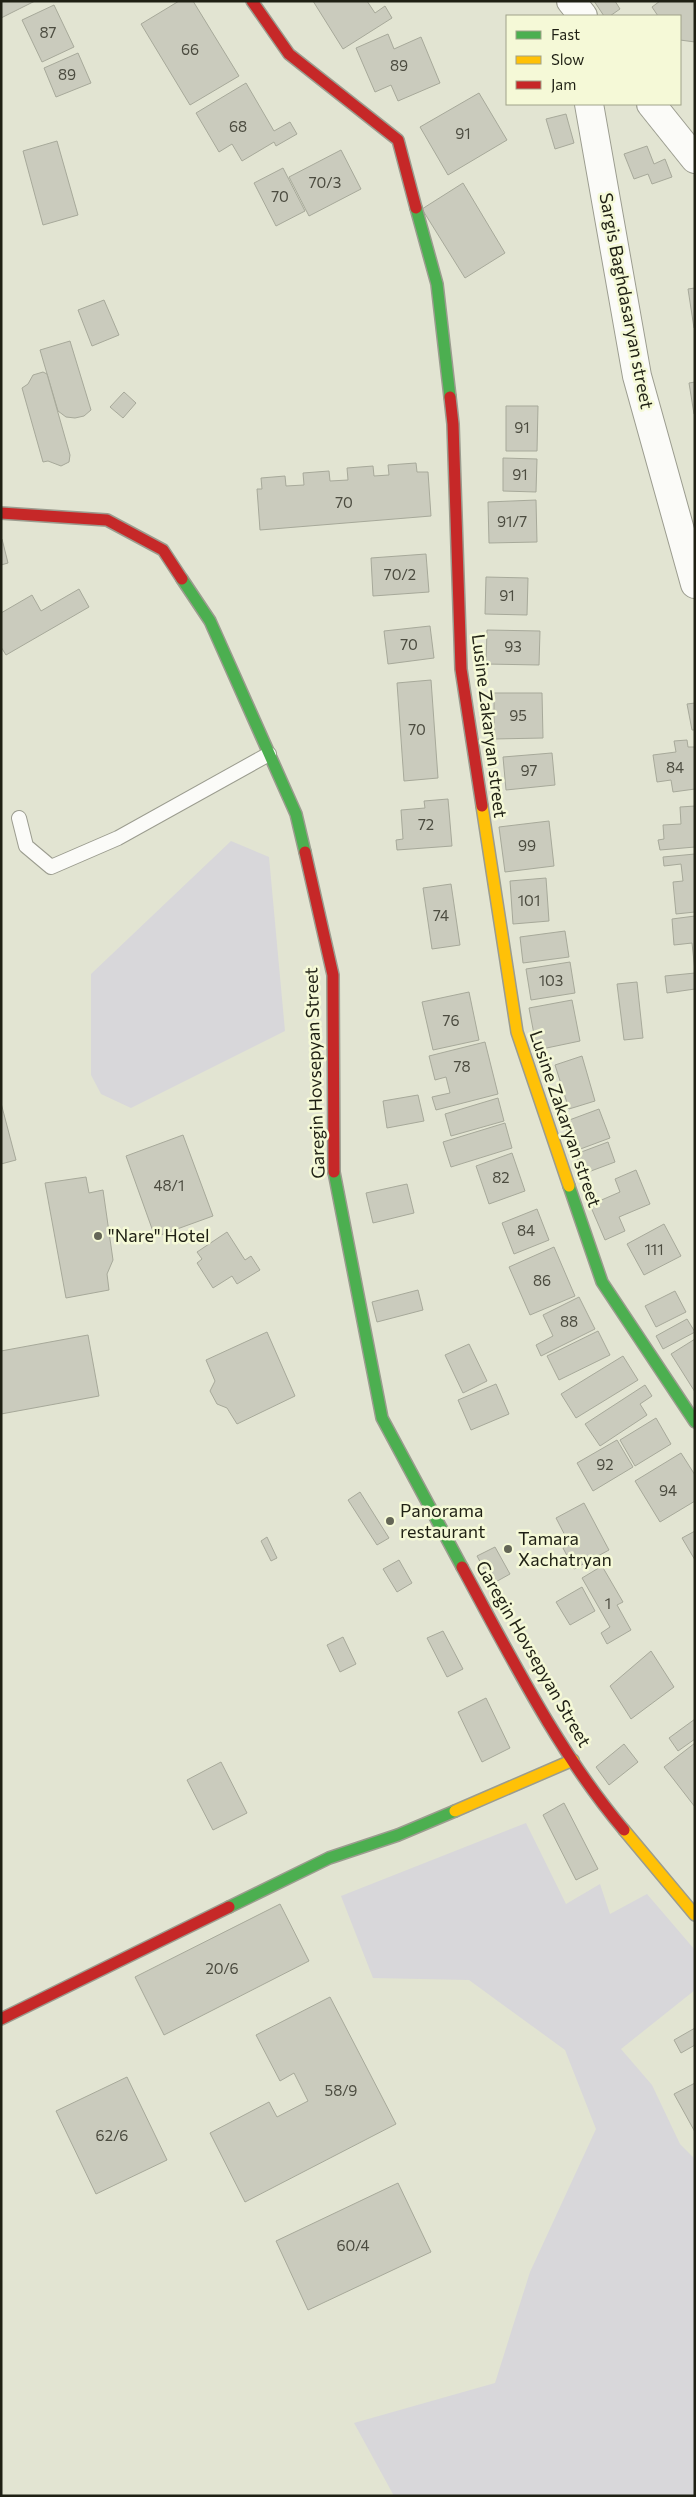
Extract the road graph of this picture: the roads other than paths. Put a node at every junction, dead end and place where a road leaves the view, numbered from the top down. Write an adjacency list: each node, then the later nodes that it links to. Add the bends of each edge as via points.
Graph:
1 (252, 1): 12 (street, Lusine Zakaryan street, via 289,54 398,140 437,284 453,424 460,669 517,1032 602,1282)
2 (571, 1): 3 (street); 4 (street)
3 (573, 15)
4 (582, 15)
5 (589, 105): 9 (street, Sargis Baghdasaryan street, via 638,376)
6 (652, 105): 7 (street)
7 (695, 159)
8 (1, 513): 10 (street, Garegin Hovsepyan Street, via 108,520 163,550 210,621)
9 (695, 584)
10 (269, 754): 11 (lane, via 118,838 51,867 26,846); 13 (street, Garegin Hovsepyan Street, via 296,814 333,974 336,1059 334,1177 382,1418 502,1641)
11 (19, 818)
12 (695, 1422)
13 (573, 1760): 14 (street, Garegin Hovsepyan Street, via 601,1802); 15 (street, via 398,1835 329,1858)
14 (695, 1915)
15 (1, 2019)

